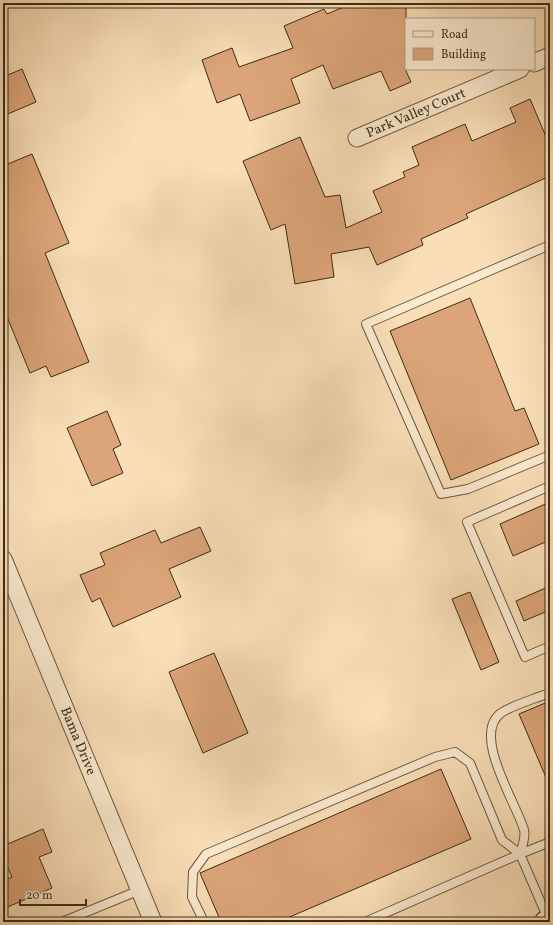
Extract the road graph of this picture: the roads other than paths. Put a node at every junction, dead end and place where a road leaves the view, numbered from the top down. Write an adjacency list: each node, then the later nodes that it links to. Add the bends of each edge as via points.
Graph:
1 (550, 56): 2 (street)
2 (535, 63)
3 (518, 70): 4 (street, Park Valley Court)
4 (357, 138)
5 (550, 245): 6 (lane, via 366,324 441,494 468,489)
6 (550, 455)
7 (550, 486): 9 (lane, via 467,522 525,657)
8 (3, 559): 13 (street, Bama Drive)
9 (550, 646)
10 (544, 695): 12 (lane, via 501,713 493,722 491,743 494,758 525,832)
11 (550, 842): 12 (lane)
12 (520, 854): 15 (lane); 17 (lane, via 502,840 470,764 455,752 435,756 206,854 193,872 192,897); 18 (lane)
13 (140, 890): 14 (lane); 16 (street, Bama Drive)
14 (68, 921)
15 (548, 921)
16 (153, 922)
17 (204, 922)
18 (365, 922)

